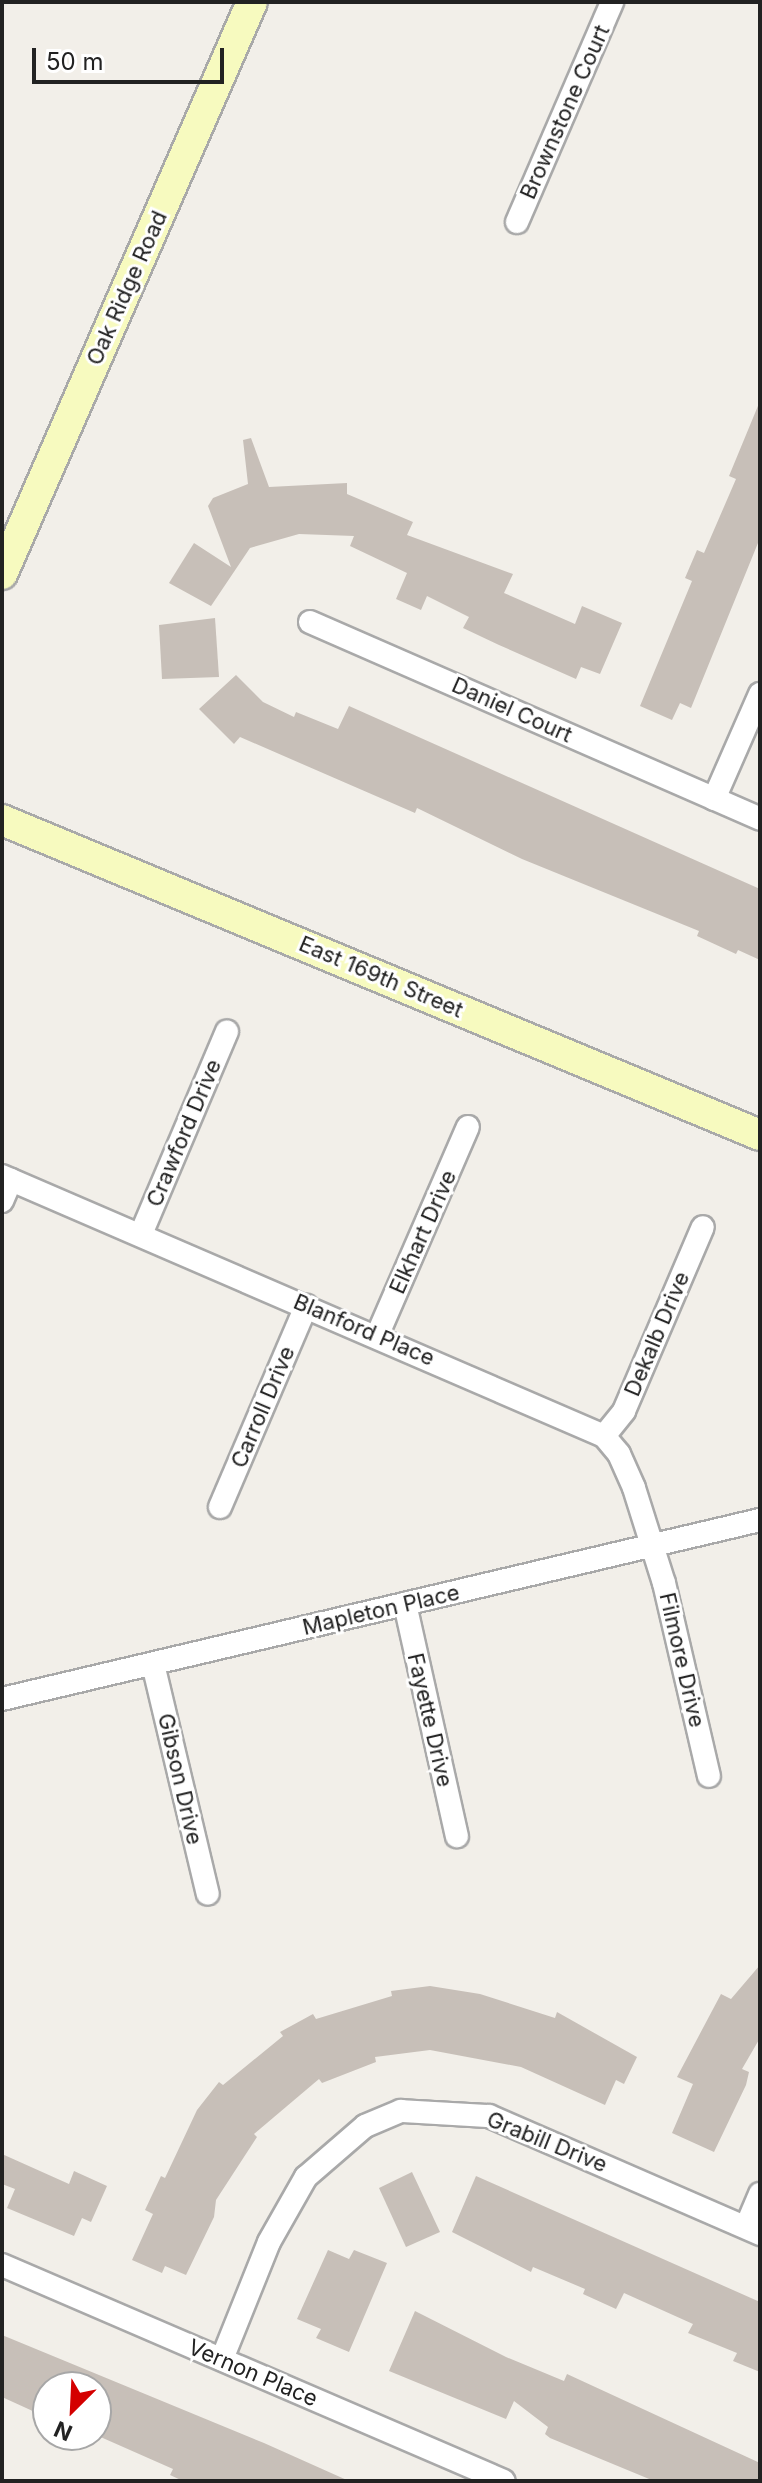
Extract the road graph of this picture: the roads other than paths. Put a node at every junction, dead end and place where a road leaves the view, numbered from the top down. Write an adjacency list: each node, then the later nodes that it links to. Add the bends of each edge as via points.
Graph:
1 (252, 2): 4 (street, Oak Ridge Road)
2 (612, 2): 3 (street, Brownstone Court)
3 (517, 222)
4 (2, 574)
5 (310, 622): 7 (street, Daniel Court)
6 (760, 694): 7 (street)
7 (714, 799): 8 (street, Daniel Court)
8 (760, 819)
9 (2, 820): 12 (street, East 169th Street)
10 (227, 1031): 15 (street, Crawford Drive)
11 (468, 1127): 17 (street, Elkhart Drive)
12 (760, 1135)
13 (5, 1185): 15 (street, Blanford Place)
14 (703, 1227): 18 (street, Dekalb Drive, via 624,1411)
15 (141, 1234): 16 (street, Blanford Place)
16 (306, 1306): 17 (street, Blanford Place); 19 (street, Carroll Drive)
17 (377, 1336): 18 (street, Blanford Place)
18 (604, 1436): 21 (street, via 619,1454)
19 (220, 1507)
20 (760, 1520): 21 (street, Mapleton Place)
21 (652, 1546): 22 (street, Mapleton Place); 25 (street, Filmore Drive)
22 (405, 1604): 23 (street, Mapleton Place); 26 (street, Fayette Drive)
23 (153, 1664): 24 (street, Mapleton Place); 27 (street, Gibson Drive)
24 (2, 1699)
25 (709, 1776)
26 (457, 1836)
27 (208, 1894)
28 (760, 2194): 29 (street)
29 (753, 2230): 31 (street, Grabill Drive, via 489,2116 401,2111 365,2126 306,2177 269,2242)
30 (2, 2265): 31 (street, Vernon Place)
31 (222, 2359): 32 (street, Vernon Place)
32 (481, 2476): 33 (street, Vernon Place)
33 (504, 2481)

